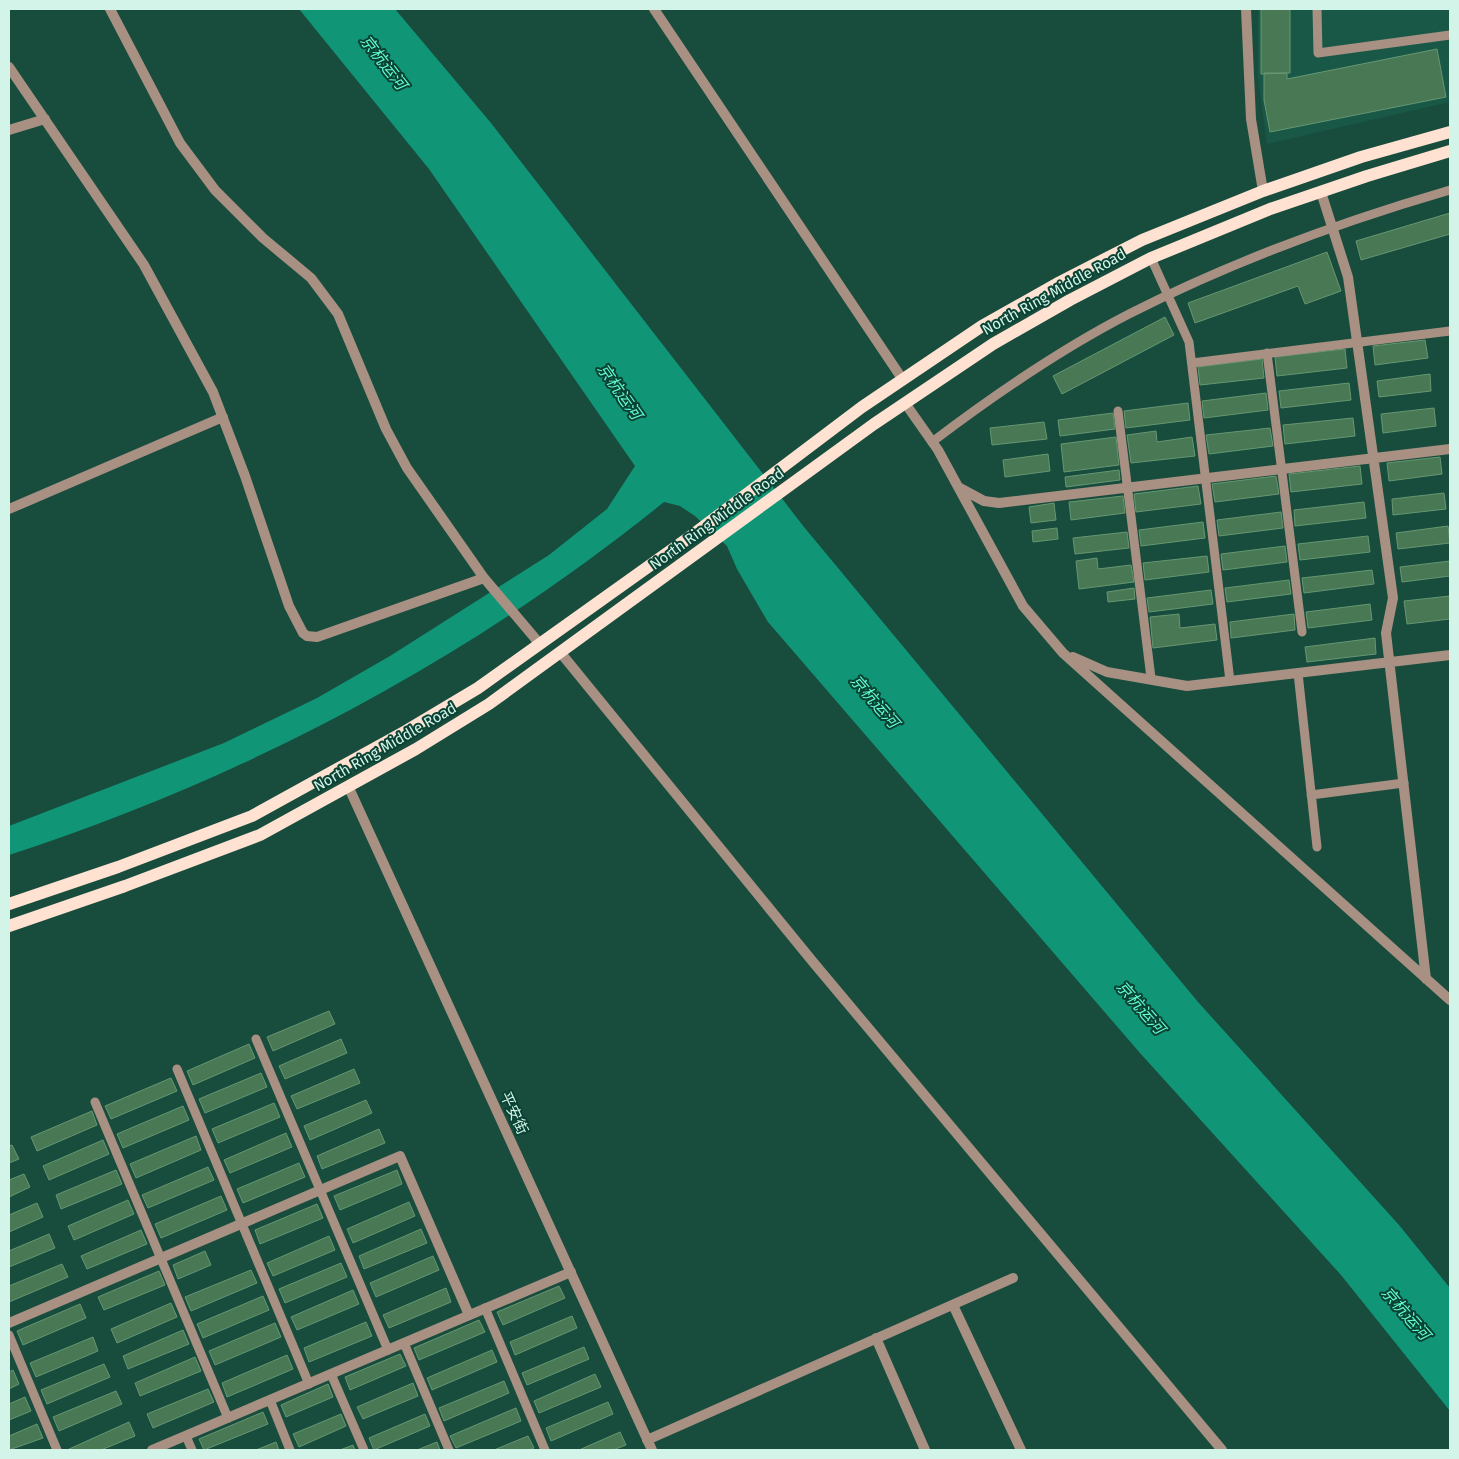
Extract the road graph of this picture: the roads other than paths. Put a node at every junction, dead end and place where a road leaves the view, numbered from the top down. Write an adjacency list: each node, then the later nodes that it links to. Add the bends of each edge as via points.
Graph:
1 (110, 9): 33 (street, via 180,143 215,190 263,238 311,278 338,314 386,429 403,460)
2 (654, 9): 21 (street)
3 (1246, 9): 12 (street, via 1251,119)
4 (1317, 9): 5 (lane, via 1318,53)
5 (1450, 35)
6 (9, 66): 7 (street)
7 (45, 119): 8 (street); 24 (street, via 144,265 213,392)
8 (9, 130)
9 (1450, 132): 12 (main road, North Ring Middle Road, via 1361,156)
10 (1450, 151): 13 (main road, North Ring Middle Road)
11 (1450, 190): 14 (lane)
12 (1262, 191): 21 (main road, North Ring Middle Road, via 1142,240 1060,282 982,326)
13 (1321, 192): 14 (street); 15 (main road, North Ring Middle Road)
14 (1332, 228): 16 (lane); 18 (street, via 1348,277)
15 (1151, 258): 16 (lane); 22 (main road, North Ring Middle Road, via 993,344)
16 (1168, 296): 20 (lane, via 1189,342); 25 (lane, via 1072,346 984,403)
17 (1450, 331): 18 (lane)
18 (1357, 342): 19 (lane); 27 (street)
19 (1267, 353): 20 (lane); 28 (lane)
20 (1192, 363): 29 (lane)
21 (904, 380): 35 (main road, North Ring Middle Road)
22 (905, 403): 25 (street); 36 (main road, North Ring Middle Road)
23 (1118, 411): 31 (lane)
24 (223, 417): 32 (street); 33 (street, via 289,606 296,623 307,636 317,637)
25 (932, 442): 30 (street)
26 (1450, 449): 27 (street)
27 (1373, 458): 28 (street); 39 (street, via 1392,598 1386,633)
28 (1282, 469): 29 (street); 34 (lane)
29 (1206, 478): 31 (street); 42 (lane)
30 (957, 486): 31 (street, via 984,501 999,503); 37 (street, via 1023,606)
31 (1128, 488): 41 (lane)
32 (9, 509)
33 (484, 578): 35 (street)
34 (1302, 632)
35 (539, 643): 47 (main road, North Ring Middle Road, via 478,688 252,816)
36 (560, 652): 44 (main road, North Ring Middle Road, via 489,704); 83 (street, via 813,962)
37 (1063, 653): 41 (street, via 1107,672); 49 (street)
38 (1450, 655): 39 (street)
39 (1390, 662): 40 (street); 43 (street)
40 (1298, 673): 42 (street); 45 (lane)
41 (1151, 678): 42 (street, via 1187,686)
42 (1230, 681)
43 (1404, 783): 45 (lane); 49 (street)
44 (349, 788): 48 (main road, North Ring Middle Road, via 260,835); 57 (street, 平安街)
45 (1311, 795): 46 (lane)
46 (1318, 847)
47 (9, 904)
48 (9, 926)
49 (1426, 979): 50 (street)
50 (1450, 1000)
51 (256, 1039): 54 (lane)
52 (177, 1069): 55 (lane)
53 (95, 1102): 56 (lane)
54 (320, 1190): 55 (street); 61 (street, via 400,1156); 66 (lane)
55 (242, 1223): 56 (street); 68 (lane)
56 (161, 1258): 62 (street); 70 (lane)
57 (570, 1272): 60 (street); 72 (street, 平安街)
58 (1013, 1278): 59 (street)
59 (953, 1304): 64 (street); 82 (street)
60 (485, 1308): 61 (street); 79 (lane)
61 (469, 1315): 65 (street)
62 (9, 1323)
63 (9, 1335): 73 (lane)
64 (876, 1338): 72 (street); 81 (street)
65 (404, 1343): 66 (street); 78 (lane)
66 (388, 1350): 67 (street)
67 (331, 1374): 68 (street); 77 (lane)
68 (309, 1384): 69 (street)
69 (270, 1400): 70 (street); 76 (lane)
70 (228, 1418): 71 (street)
71 (186, 1436): 74 (street); 75 (lane)
72 (647, 1440): 80 (street, 平安街)
73 (57, 1450)
74 (152, 1450)
75 (192, 1450)
76 (290, 1450)
77 (364, 1450)
78 (449, 1450)
79 (545, 1450)
80 (652, 1450)
81 (925, 1450)
82 (1020, 1450)
83 (1222, 1450)

